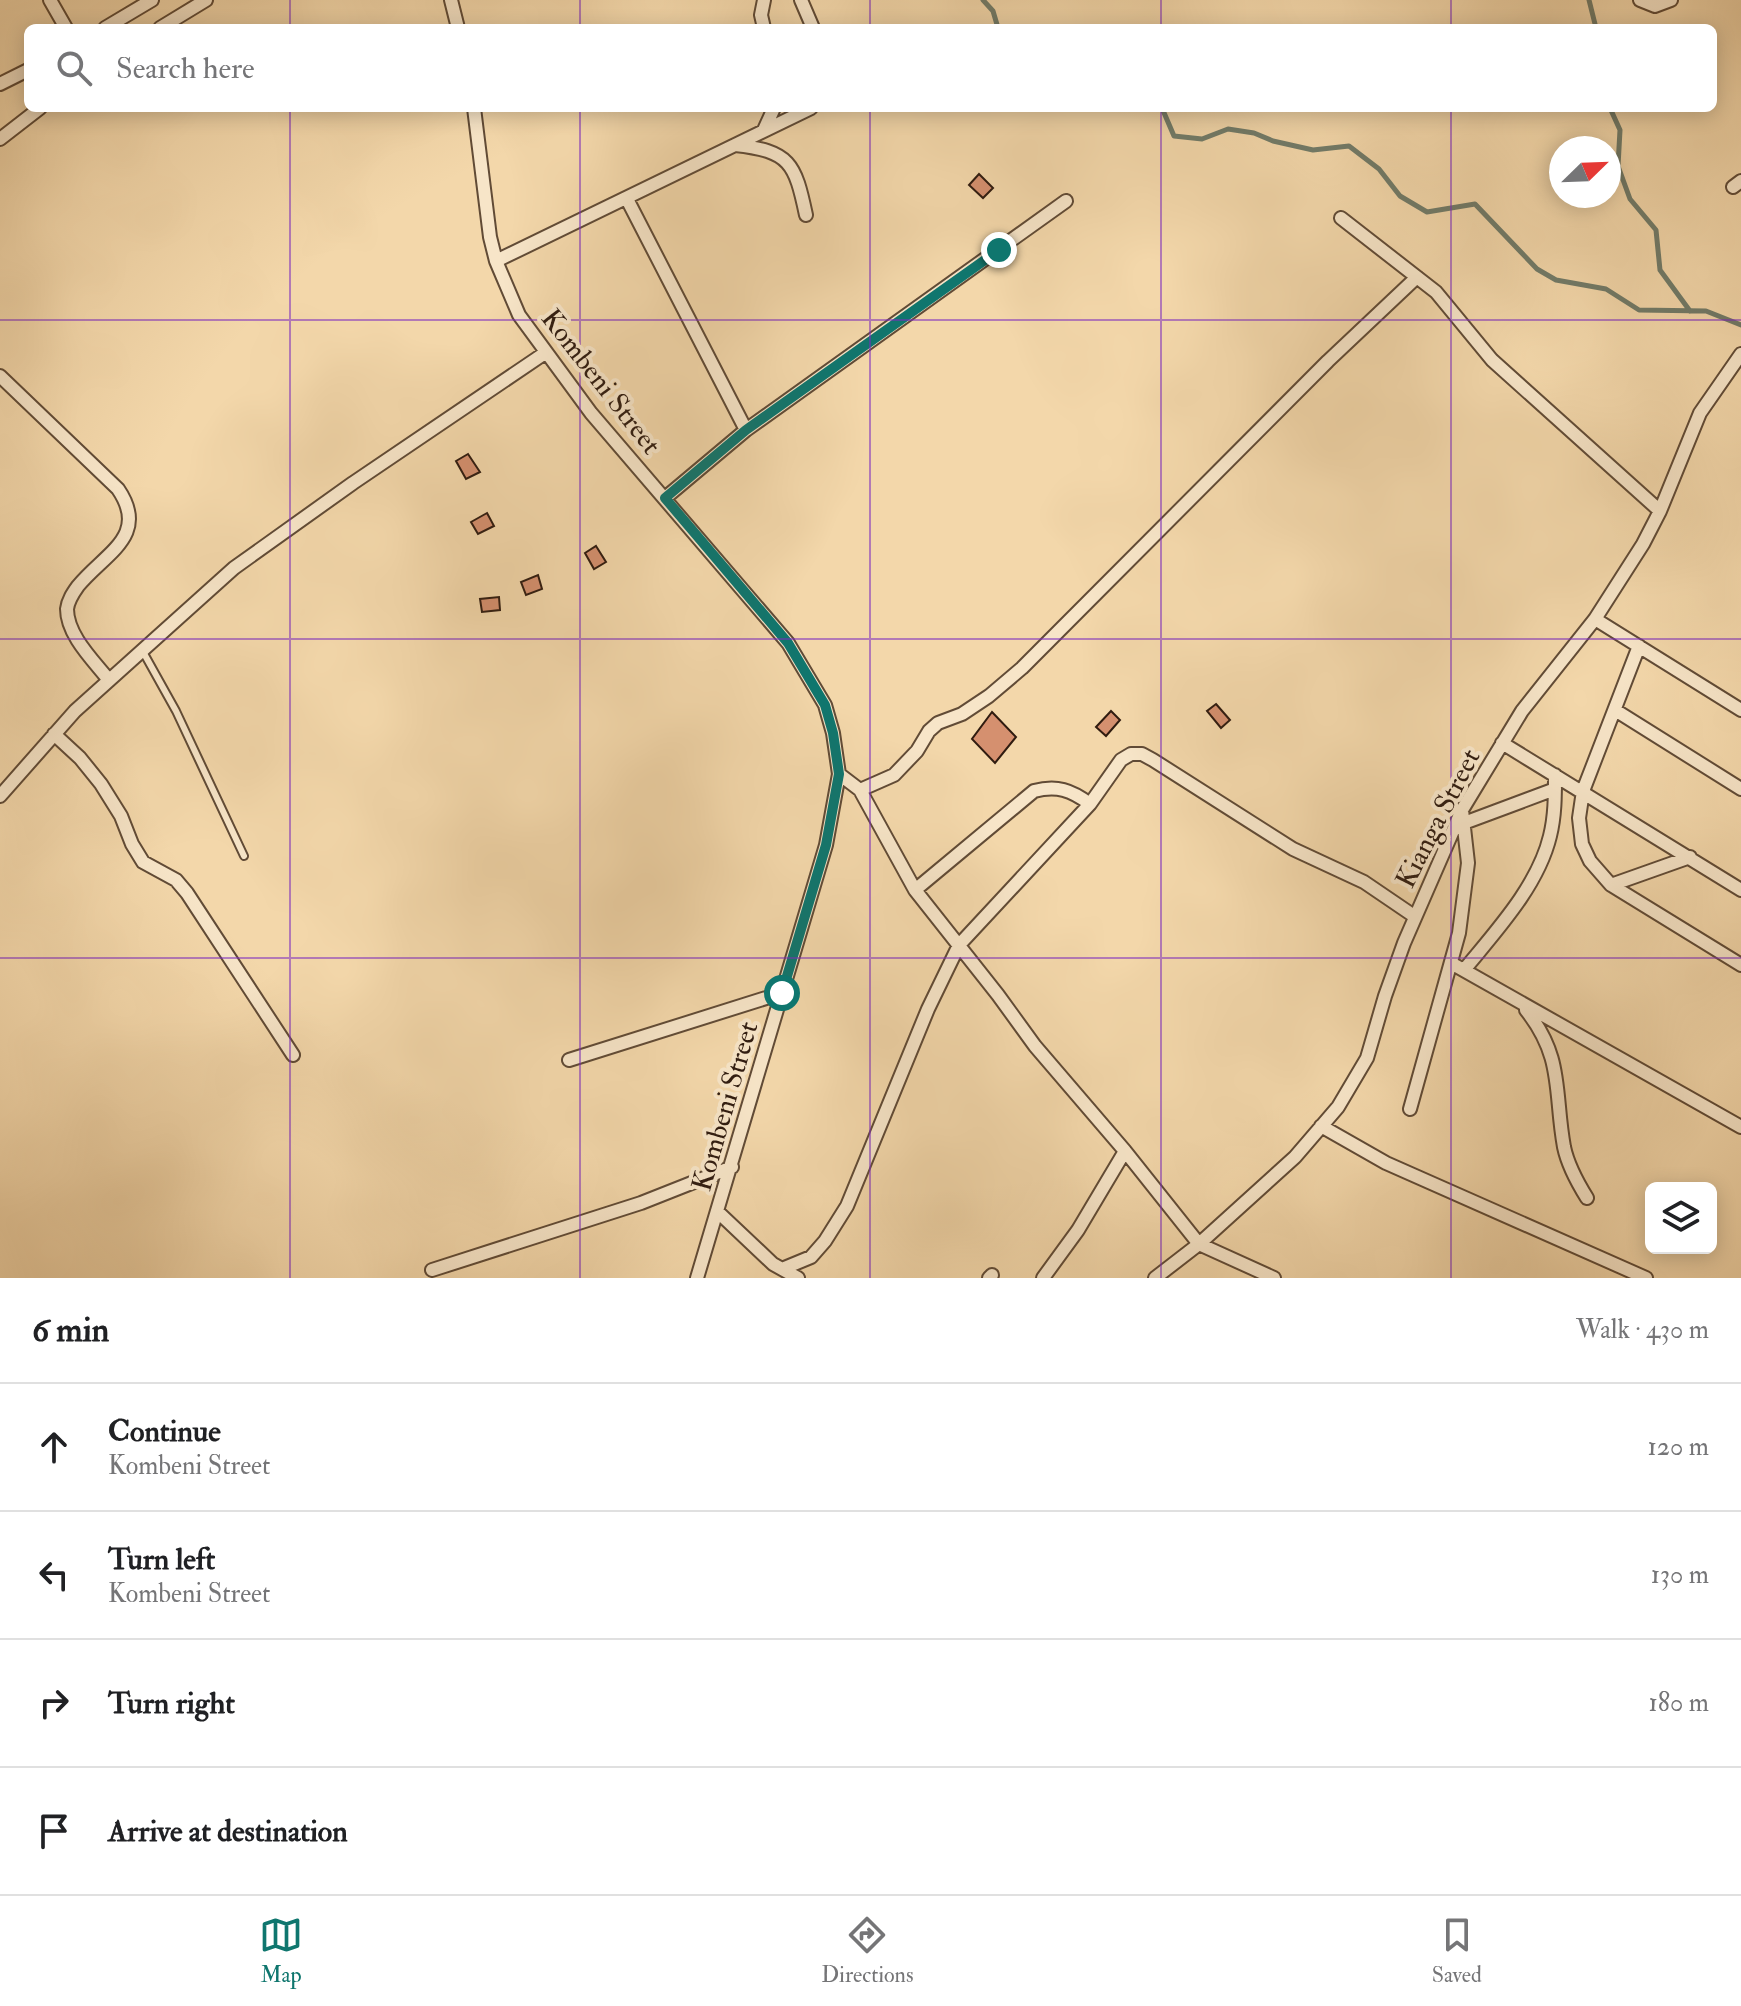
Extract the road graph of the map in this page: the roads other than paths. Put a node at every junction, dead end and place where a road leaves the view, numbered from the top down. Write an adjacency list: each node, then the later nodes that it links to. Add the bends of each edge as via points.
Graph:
1 (50, 0): 9 (street)
2 (152, 0): 10 (street)
3 (206, 0): 11 (street)
4 (451, 0): 12 (street)
5 (764, 0): 13 (street)
6 (801, 0): 14 (street)
7 (1640, 0): 8 (street, via 1655,6)
8 (1671, 0)
9 (64, 24)
10 (112, 24)
11 (167, 24)
12 (457, 24)
13 (763, 24)
14 (811, 24)
15 (24, 72): 16 (street)
16 (0, 84)
17 (35, 112): 22 (street)
18 (474, 112): 28 (street, Kombeni Street)
19 (772, 112): 21 (street)
20 (802, 112): 21 (street)
21 (764, 130): 23 (street)
22 (0, 139)
23 (735, 145): 24 (street); 26 (street, via 783,158 800,187)
24 (627, 199): 28 (street); 33 (street)
25 (1066, 201): 33 (street)
26 (806, 215)
27 (1341, 218): 29 (street)
28 (496, 261): 30 (street, Kombeni Street, via 519,315)
29 (1417, 277): 35 (street, via 1436,292 1492,360); 48 (street, via 1022,668 962,714 938,723 894,775)
30 (545, 353): 34 (street, Kombeni Street); 38 (street, via 245,560)
31 (1741, 354): 35 (street, Kianga Street, via 1700,413)
32 (0, 376): 39 (street, via 128,504 131,522 123,539 79,585 67,609 82,647)
33 (746, 430): 34 (street)
34 (665, 498): 44 (street, Kombeni Street, via 809,675 825,705)
35 (1660, 511): 36 (street, Kianga Street)
36 (1595, 619): 37 (street); 43 (street, Kianga Street)
37 (1639, 646): 40 (street); 41 (street)
38 (142, 650): 39 (street); 53 (lane)
39 (108, 679): 42 (street)
40 (1615, 710): 47 (street); 49 (street)
41 (1741, 710)
42 (54, 734): 50 (street); 65 (street, via 101,784 143,862 176,880 187,893)
43 (1502, 743): 45 (street); 52 (street, Kianga Street)
44 (839, 774): 48 (street); 63 (street, Kombeni Street, via 826,845)
45 (1555, 775): 46 (street); 49 (street)
46 (1555, 789): 52 (street); 62 (street, via 1550,838 1540,864)
47 (1741, 789)
48 (860, 790): 56 (street)
49 (1583, 791): 54 (street); 55 (street, via 1582,844)
50 (0, 796)
51 (1090, 804): 56 (street, via 1065,789 1034,791); 58 (street, via 1121,760 1142,754 1293,849 1364,882); 59 (street)
52 (1463, 817): 58 (street, Kianga Street); 60 (street, via 1467,874)
53 (244, 856)
54 (1690, 857): 55 (street); 57 (street)
55 (1611, 885): 61 (street)
56 (915, 890): 59 (street)
57 (1741, 890)
58 (1414, 916): 68 (street, Kianga Street, via 1367,1058)
59 (959, 945): 70 (street, via 1035,1046); 75 (street, via 847,1206 811,1257)
60 (1451, 963): 62 (street); 67 (street)
61 (1741, 965)
62 (1464, 970): 64 (street)
63 (782, 993): 66 (street); 71 (street, Kombeni Street)
64 (1522, 1005): 69 (street); 72 (street, via 1541,1028 1557,1071 1564,1148)
65 (293, 1055)
66 (569, 1060)
67 (1410, 1109)
68 (1321, 1126): 74 (street, Kianga Street, via 1295,1157); 82 (street, via 1386,1163)
69 (1741, 1127)
70 (1125, 1151): 74 (street); 79 (street)
71 (732, 1167): 73 (street, Kombeni Street); 76 (street, via 641,1203)
72 (1587, 1198)
73 (718, 1212): 75 (street); 77 (street, Kombeni Street)
74 (1199, 1244): 80 (street, Kianga Street); 81 (street)
75 (782, 1269): 78 (street)
76 (432, 1270)
77 (697, 1278)
78 (798, 1278)
79 (1043, 1278)
80 (1155, 1278)
81 (1274, 1278)
82 (1646, 1278)

